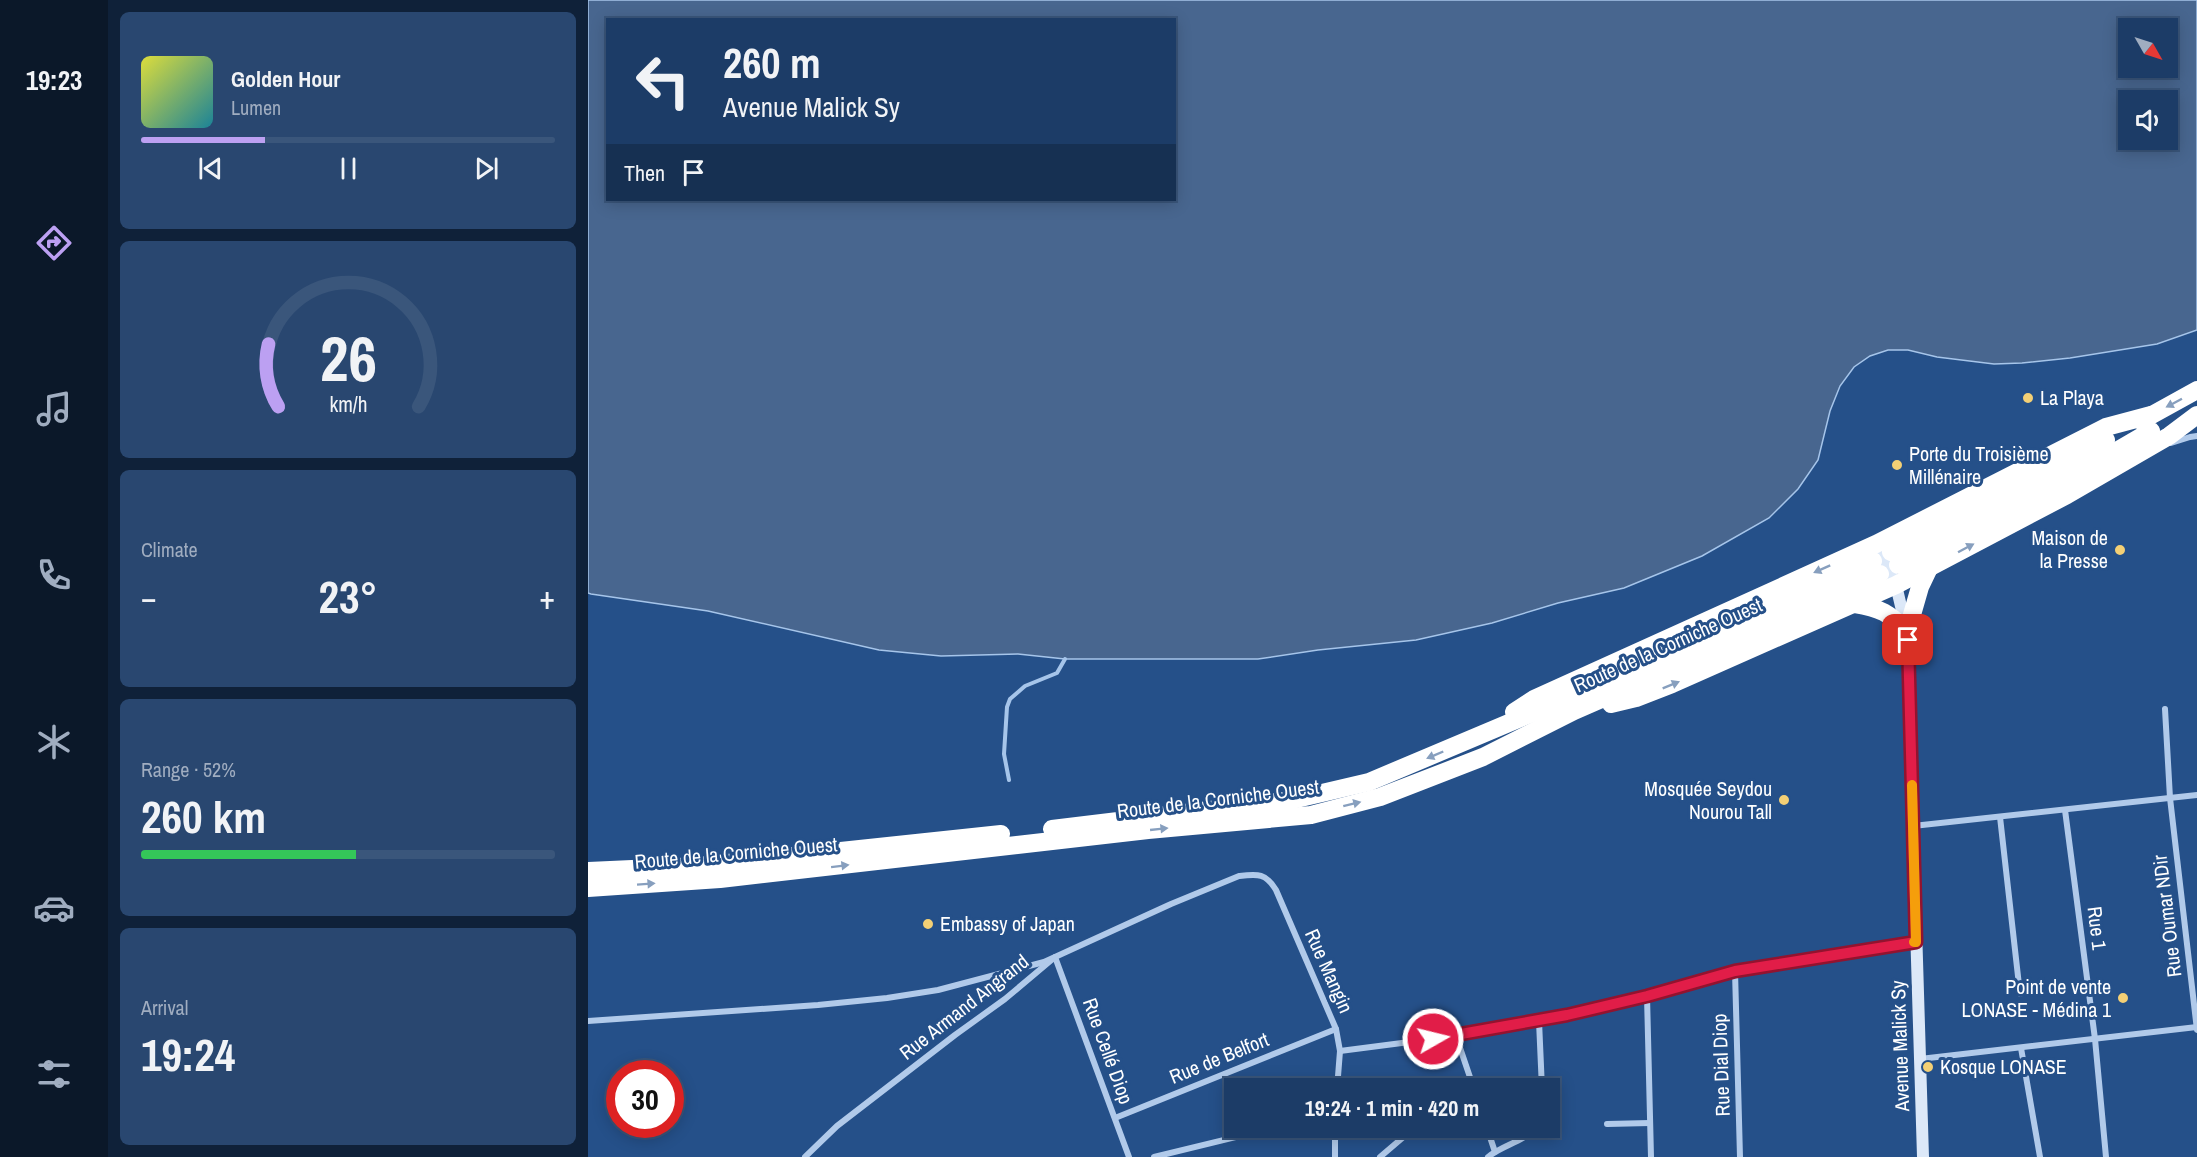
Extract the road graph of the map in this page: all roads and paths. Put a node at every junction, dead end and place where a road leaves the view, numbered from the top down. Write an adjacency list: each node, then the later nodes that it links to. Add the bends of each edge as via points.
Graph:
1 (2197, 390): 6 (highway, one-way to 6, via 2151,415 2106,428)
2 (2197, 406): 6 (highway, Route de la Corniche Ouest, via 2077,474)
3 (2197, 415): 5 (highway)
4 (2197, 436): 5 (street)
5 (2147, 448): 7 (highway, one-way to 5, via 2067,495)
6 (1883, 559): 8 (main road, Avenue Malick Sy); 12 (highway, Route de la Corniche Ouest, via 1813,606); 18 (highway, Route de la Corniche Ouest, one-way to 18, via 1369,782 1292,800 1029,832 698,866)
7 (1930, 566): 8 (highway); 10 (highway)
8 (1896, 585): 9 (highway); 10 (main road, Avenue Malick Sy)
9 (1855, 604): 10 (highway, via 1884,611); 12 (highway, one-way to 9, via 1636,698)
10 (1907, 632): 17 (main road, Avenue Malick Sy)
11 (2165, 709): 14 (street, Rue Oumar NDir)
12 (1574, 711): 20 (highway, Route de la Corniche Ouest, one-way to 12, via 720,879 1311,814 1380,797 1473,761)
13 (2197, 795): 14 (street)
14 (2170, 798): 15 (street); 28 (street, Rue Oumar NDir)
15 (2065, 810): 16 (street); 31 (street, Rue 1)
16 (2000, 817): 17 (street); 24 (street)
17 (1913, 826): 21 (main road, Avenue Malick Sy)
18 (588, 871)
19 (1262, 875): 22 (street, Rue Armand Angrand, via 1239,876); 29 (street, Rue Mangin, via 1276,890)
20 (588, 888)
21 (1916, 942): 23 (street); 34 (main road, Avenue Malick Sy)
22 (1055, 957): 26 (street, via 938,990 887,998); 38 (street, Rue Cellé Diop); 47 (street, Rue Armand Angrand, via 837,1126)
23 (1735, 971): 25 (street); 54 (street, Rue Dial Diop)
24 (2020, 994)
25 (1647, 996): 27 (street); 39 (street)
26 (588, 1021)
27 (1539, 1021): 30 (street); 37 (street)
28 (2197, 1028): 31 (street)
29 (1336, 1029): 33 (street, Rue Mangin); 38 (street, Rue de Belfort)
30 (1456, 1036): 33 (street); 36 (street)
31 (2095, 1039): 32 (street); 57 (street, Rue 1)
32 (2021, 1048): 34 (street); 56 (street)
33 (1340, 1051): 35 (street, Rue Mangin)
34 (1919, 1060): 55 (main road, Avenue Malick Sy)
35 (1338, 1078)
36 (1470, 1078)
37 (1542, 1078)
38 (1114, 1118): 48 (street, Rue Cellé Diop)
39 (1650, 1123): 40 (street); 53 (street)
40 (1607, 1124)
41 (1232, 1138): 49 (street)
42 (1335, 1138): 50 (street)
43 (1402, 1138): 51 (street)
44 (1490, 1138): 46 (street)
45 (1522, 1138): 46 (street)
46 (1495, 1152): 52 (street)
47 (805, 1157)
48 (1129, 1157)
49 (1154, 1157)
50 (1335, 1157)
51 (1380, 1157)
52 (1488, 1157)
53 (1651, 1157)
54 (1740, 1157)
55 (1923, 1157)
56 (2040, 1157)
57 (2106, 1157)

